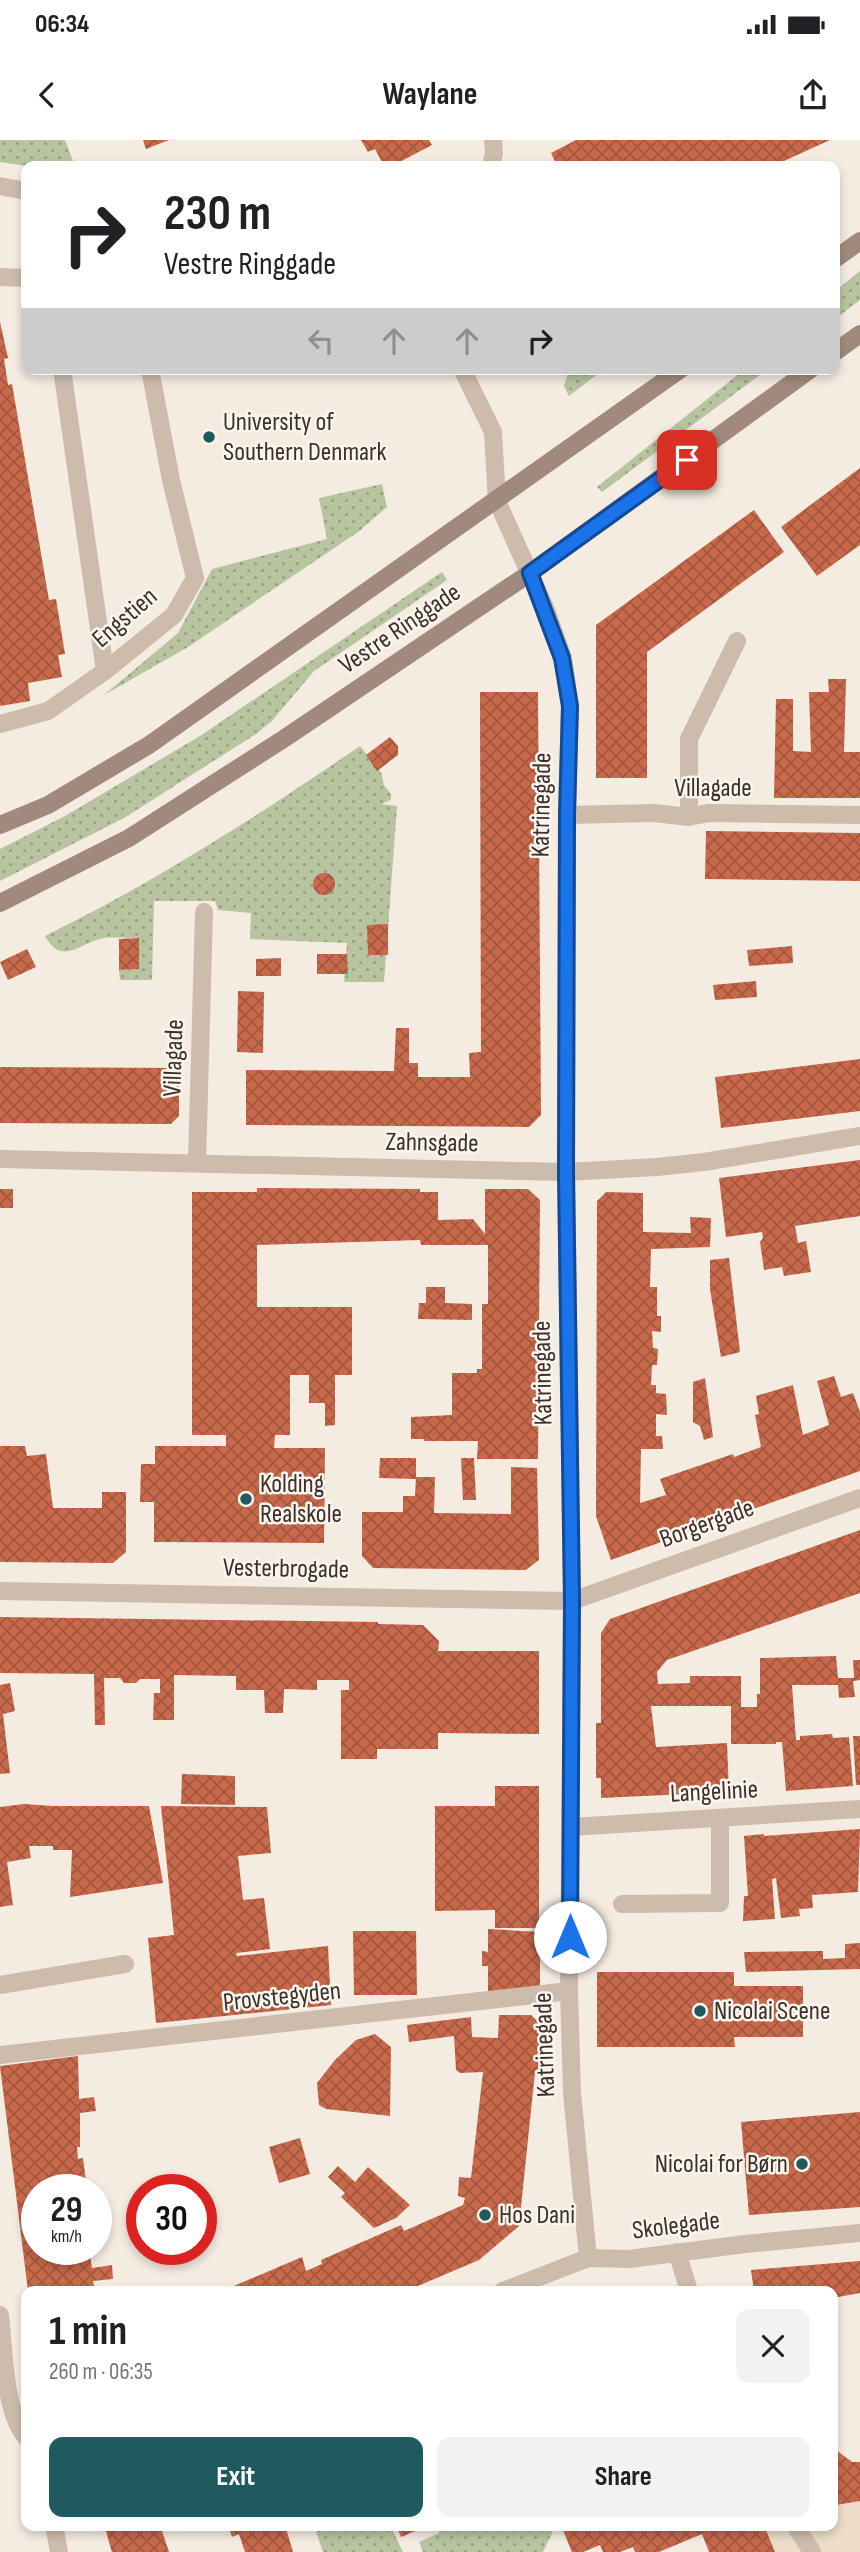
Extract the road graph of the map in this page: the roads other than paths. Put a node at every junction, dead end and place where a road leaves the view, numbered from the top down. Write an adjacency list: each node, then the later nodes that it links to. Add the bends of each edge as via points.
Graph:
1 (493, 140): 2 (street)
2 (492, 161)
3 (0, 186): 4 (street)
4 (21, 190)
5 (860, 241): 6 (main road)
6 (840, 255)
7 (0, 276): 8 (street)
8 (21, 278)
9 (860, 334): 10 (main road)
10 (840, 348)
11 (63, 375): 19 (street)
12 (151, 375): 19 (street, Engstien, via 195,578 174,615)
13 (465, 375): 16 (street, via 493,432)
14 (673, 375): 16 (main road, Vestre Ringgade)
15 (803, 375): 17 (main road, Vestre Ringgade)
16 (497, 501): 17 (street, Katrinegade); 24 (main road, Vestre Ringgade, via 149,745 48,804)
17 (530, 573): 21 (street, Katrinegade, via 569,689); 25 (main road, Vestre Ringgade, via 129,838)
18 (737, 641): 23 (street, via 689,739)
19 (105, 671): 20 (street, Engstien, via 48,710)
20 (0, 724)
21 (567, 815): 23 (street, Villagade); 30 (street, Katrinegade)
22 (860, 815): 23 (street, Villagade, via 708,813)
23 (689, 817)
24 (0, 825)
25 (0, 903)
26 (204, 912): 29 (street, Villagade)
27 (860, 1136): 30 (street, Zahnsgade, via 704,1162)
28 (0, 1159): 29 (street, Zahnsgade)
29 (197, 1163): 30 (street, Zahnsgade)
30 (566, 1172): 33 (street, Katrinegade)
31 (860, 1498): 33 (street, Borgergade)
32 (0, 1591): 33 (street, Vesterbrogade)
33 (572, 1601): 36 (street, Katrinegade)
34 (860, 1809): 35 (street, Langelinie)
35 (720, 1818): 36 (street, Langelinie); 37 (street, via 720,1903)
36 (571, 1827): 40 (street, Katrinegade)
37 (622, 1904)
38 (125, 1964): 39 (street)
39 (0, 1985)
40 (569, 1991): 41 (street, Provstegyden); 44 (street, Katrinegade, via 572,2093)
41 (0, 2055)
42 (860, 2233): 43 (street, Skolegade)
43 (677, 2252): 44 (street, Skolegade, via 629,2259); 46 (street)
44 (588, 2258): 45 (street, Skolegade)
45 (516, 2286)
46 (687, 2286)
47 (0, 2315): 48 (street, via 11,2404)
48 (21, 2429)
49 (55, 2531): 51 (street)
50 (799, 2531): 52 (street)
51 (59, 2552)
52 (812, 2552)

